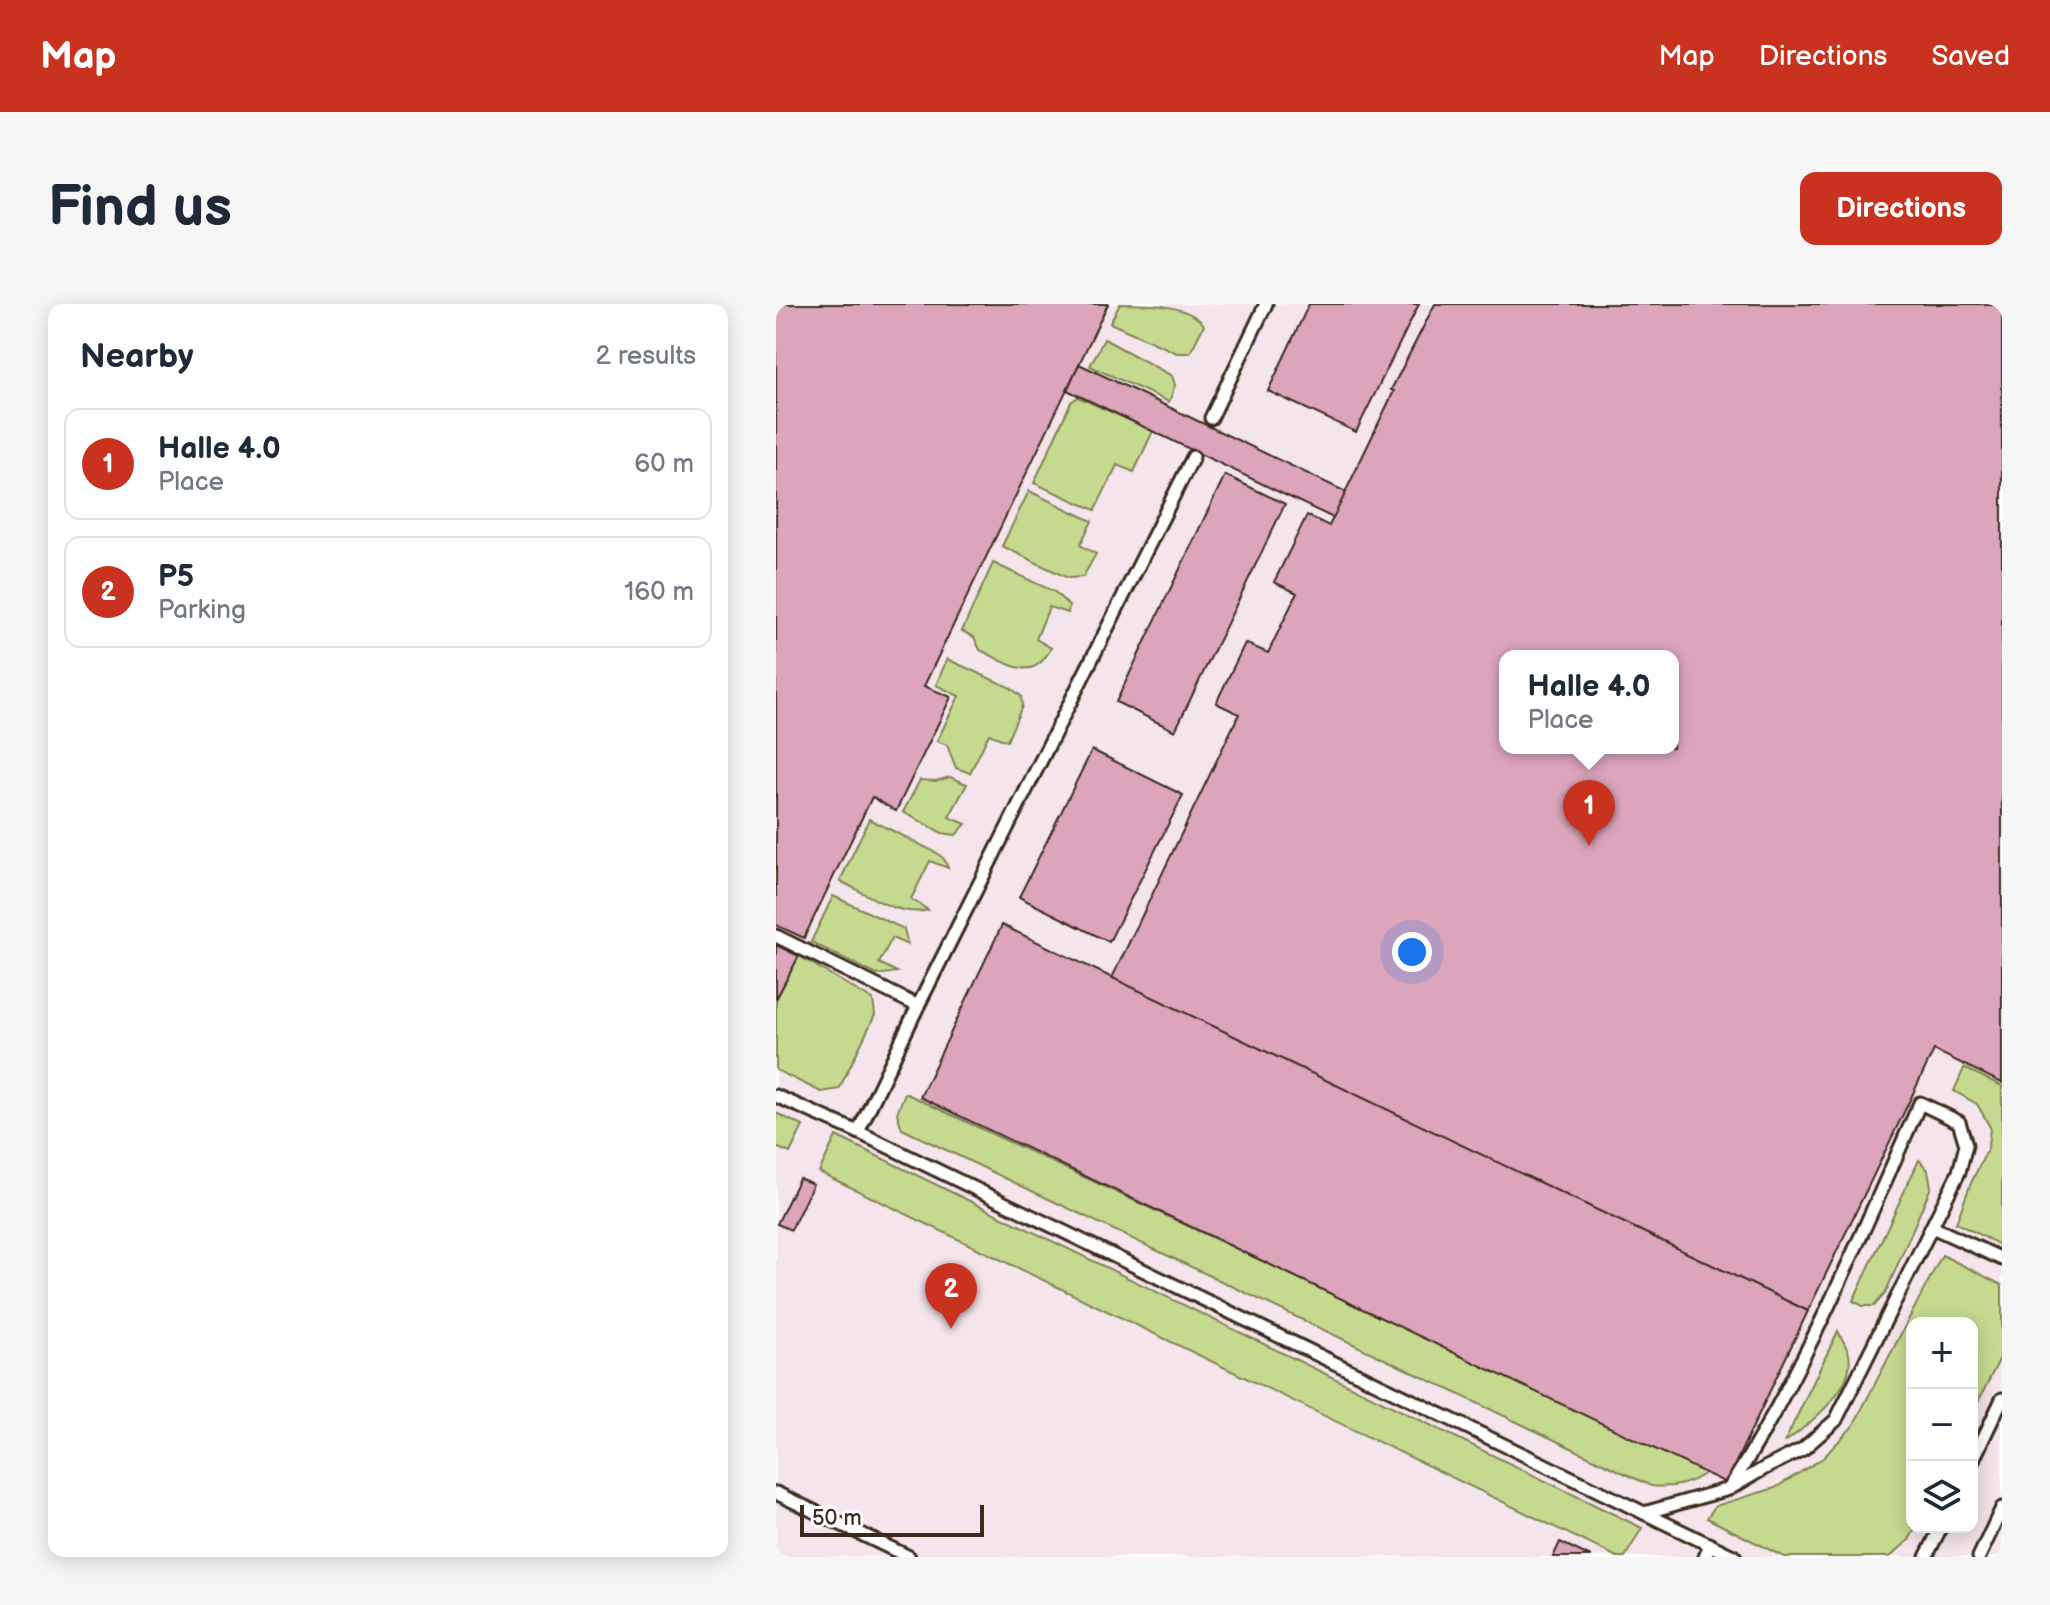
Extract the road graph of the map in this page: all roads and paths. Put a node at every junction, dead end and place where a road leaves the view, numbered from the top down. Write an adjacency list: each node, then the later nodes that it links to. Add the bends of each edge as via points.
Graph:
1 (1266, 304): 2 (lane)
2 (1211, 418)
3 (1193, 457): 5 (lane)
4 (776, 936): 5 (lane)
5 (918, 1006): 7 (lane)
6 (776, 1096): 7 (lane)
7 (858, 1132): 15 (lane)
8 (1932, 1227): 9 (lane); 12 (lane, via 1836,1420 1803,1449); 12 (lane, via 1966,1145 1959,1122 1920,1103 1805,1359)
9 (2002, 1259)
10 (2002, 1399): 11 (lane)
11 (1972, 1461)
12 (1729, 1489): 15 (lane)
13 (776, 1493): 18 (lane)
14 (2002, 1508): 22 (lane)
15 (1644, 1513): 17 (lane)
16 (1938, 1533): 21 (lane)
17 (1710, 1545): 19 (lane); 20 (lane)
18 (909, 1557)
19 (1705, 1557)
20 (1735, 1557)
21 (1926, 1557)
22 (1979, 1557)

